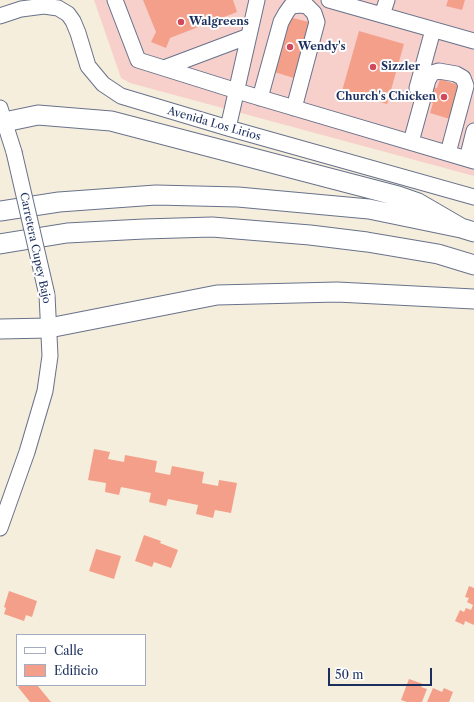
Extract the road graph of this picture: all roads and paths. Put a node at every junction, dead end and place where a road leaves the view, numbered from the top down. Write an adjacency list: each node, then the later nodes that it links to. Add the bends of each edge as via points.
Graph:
1 (115, 0): 10 (street, via 138,60)
2 (257, 0): 8 (street)
3 (329, 0): 5 (street)
4 (387, 0): 5 (street)
5 (382, 15): 7 (street)
6 (0, 16): 15 (street, Avenida Los Lirios, via 21,9 44,6 58,8 68,14 73,21 88,66 103,84 121,96)
7 (433, 30): 9 (street); 17 (street)
8 (249, 36): 10 (street); 11 (street)
9 (474, 41)
10 (164, 68): 11 (street)
11 (237, 91): 12 (street); 15 (street)
12 (260, 98): 13 (street); 13 (street, via 281,22 291,6 307,6 314,13 317,22)
13 (294, 108): 17 (street)
14 (1, 117): 22 (main road, via 38,115 111,121 398,196 418,203); 26 (street, Carretera Cupey Bajo, bridge, via 14,152 47,295)
15 (228, 128): 20 (street, Avenida Los Lirios)
16 (474, 131): 19 (street)
17 (407, 141): 18 (street); 18 (street, via 432,73 439,70 456,74 463,78 466,86)
18 (448, 153): 19 (street)
19 (471, 160)
20 (474, 197)
21 (0, 211): 22 (main road, via 59,202 156,195 238,197 369,209)
22 (467, 230)
23 (0, 244): 24 (main road, via 67,233 212,227 367,242 438,254)
24 (474, 265)
25 (474, 299): 26 (main road, via 337,292 217,295)
26 (49, 328): 27 (main road); 28 (street, Carretera Cupey Bajo, via 50,356 45,391)
27 (0, 329)
28 (0, 528)

